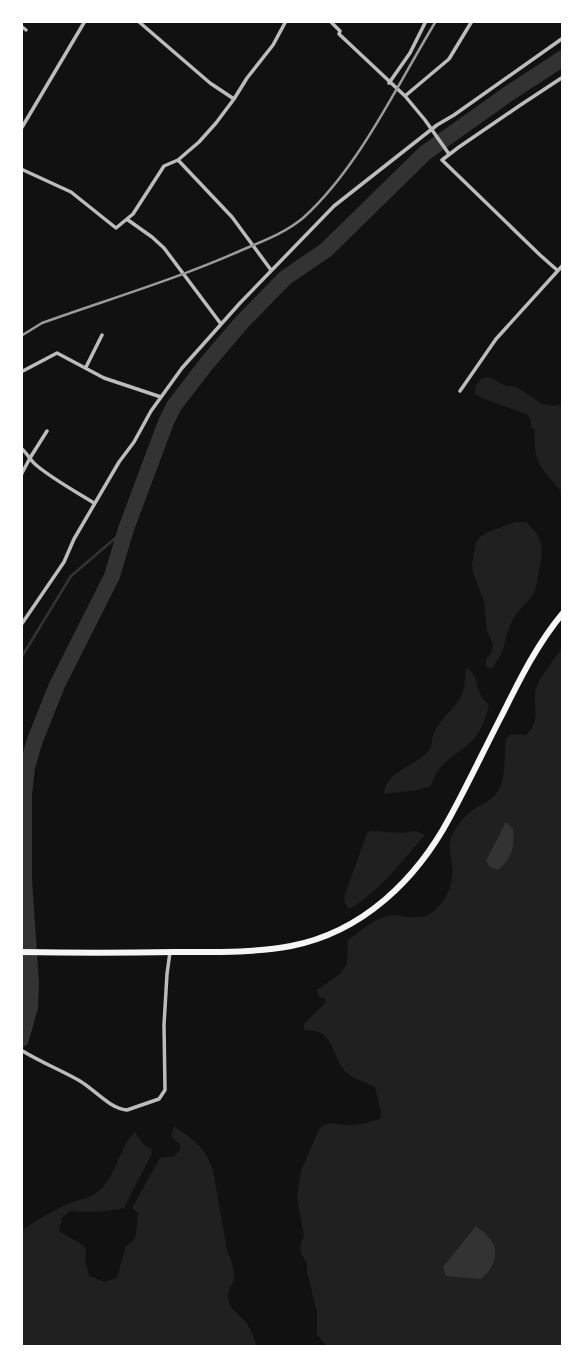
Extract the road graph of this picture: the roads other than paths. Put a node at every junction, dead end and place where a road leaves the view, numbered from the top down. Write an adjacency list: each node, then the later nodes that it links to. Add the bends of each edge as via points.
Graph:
1 (85, 21): 14 (street)
2 (138, 21): 13 (street)
3 (286, 21): 13 (street)
4 (330, 21): 11 (street)
5 (426, 21): 11 (street)
6 (472, 21): 12 (street, via 449,59)
7 (21, 26): 8 (street)
8 (26, 30)
9 (563, 38): 15 (street)
10 (563, 77): 16 (street)
11 (389, 83): 12 (street)
12 (405, 96): 15 (street)
13 (234, 99): 17 (street)
14 (21, 129)
15 (433, 130): 16 (street); 21 (street, via 334,206)
16 (448, 153): 22 (street, via 442,160)
17 (178, 160): 19 (street, via 164,166); 21 (street, via 232,217)
18 (21, 169): 19 (street, via 71,192 113,227)
19 (128, 220): 23 (street, via 164,248)
20 (563, 265): 22 (street)
21 (271, 270): 23 (street)
22 (557, 270): 27 (street, via 496,339)
23 (221, 324): 28 (street)
24 (102, 335): 25 (street)
25 (86, 367): 26 (street, via 57,353); 28 (street)
26 (21, 372)
27 (460, 391)
28 (160, 400): 33 (street)
29 (47, 430): 31 (street)
30 (21, 449): 31 (street)
31 (30, 458): 32 (street); 33 (street)
32 (21, 475)
33 (94, 503): 35 (street, via 64,562)
34 (563, 612): 37 (highway, via 527,667 438,838 389,897 352,923 309,941 238,951)
35 (21, 625)
36 (21, 952): 37 (highway)
37 (170, 952): 38 (street, via 165,1090 159,1100 121,1109)
38 (21, 1050)

